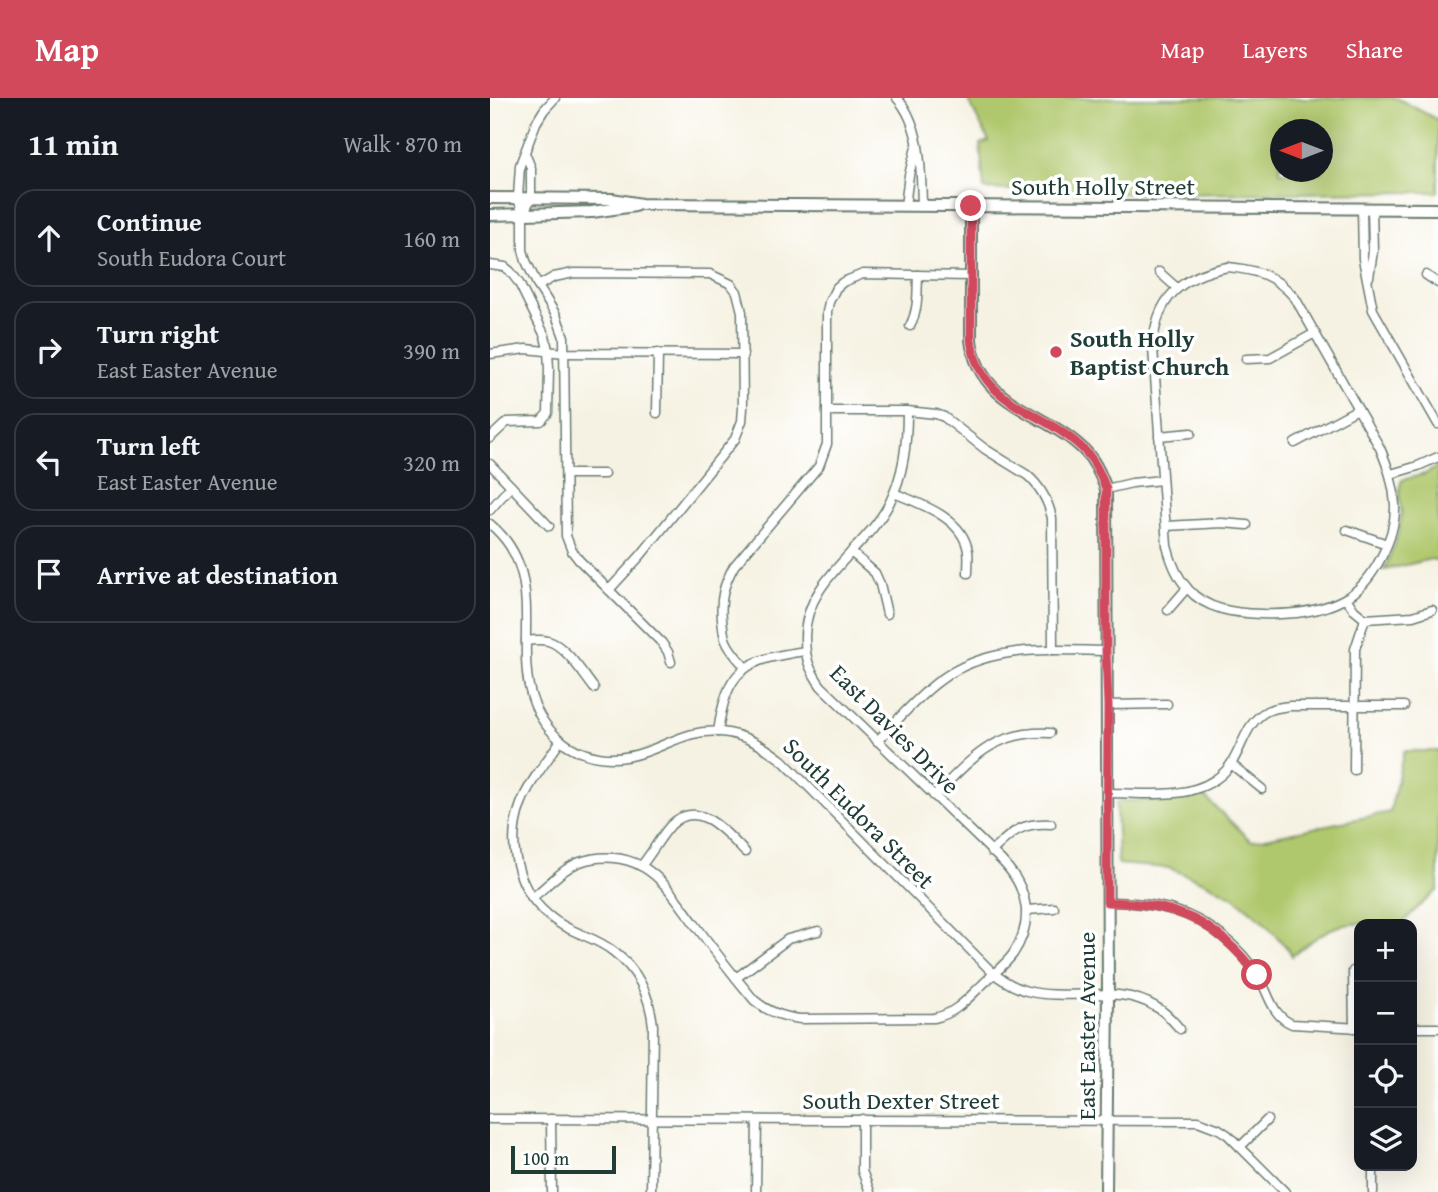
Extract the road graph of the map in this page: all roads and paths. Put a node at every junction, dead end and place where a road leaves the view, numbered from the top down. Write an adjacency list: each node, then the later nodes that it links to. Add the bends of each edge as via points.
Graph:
1 (555, 98): 4 (street, via 536,123)
2 (897, 98): 3 (street, via 911,120)
3 (916, 144): 9 (street); 10 (street)
4 (526, 153): 6 (street, via 520,165); 7 (street)
5 (490, 198): 6 (main road, South Holly Street)
6 (518, 198): 7 (main road, South Holly Street); 15 (street)
7 (531, 198): 8 (main road, South Holly Street); 15 (street)
8 (641, 204): 9 (main road, South Holly Street); 15 (main road, South Holly Street)
9 (905, 206): 10 (main road, South Holly Street)
10 (922, 206): 11 (main road, South Holly Street)
11 (971, 206): 12 (main road, South Holly Street); 20 (main road, East Easter Avenue)
12 (1367, 208): 13 (main road, South Holly Street); 36 (street, via 1363,254 1370,301)
13 (1438, 209)
14 (490, 215): 15 (main road, South Holly Street)
15 (523, 215): 22 (street, via 526,261)
16 (490, 265): 26 (street, via 505,267 515,277)
17 (1159, 272): 23 (street)
18 (918, 275): 20 (street); 24 (street, via 916,315); 33 (street, via 863,274 836,288 827,312)
19 (1426, 275): 21 (street)
20 (970, 276): 48 (main road, East Easter Avenue, via 971,340 981,373 1007,399 1086,452)
21 (1438, 282)
22 (538, 286): 27 (street, via 560,325); 30 (street, via 574,273 710,274 737,292)
23 (1177, 288): 25 (street, via 1209,270 1250,269 1288,291); 38 (street, via 1159,314 1154,333)
24 (910, 326)
25 (1315, 333): 31 (street, via 1270,358); 32 (street)
26 (548, 350): 27 (street); 29 (street); 39 (street, via 548,413 541,421 507,422)
27 (565, 353): 28 (street); 43 (street)
28 (658, 353): 30 (street); 35 (street)
29 (490, 354)
30 (743, 354): 60 (street, via 742,421 735,439)
31 (1246, 359)
32 (1358, 410): 40 (street); 45 (street)
33 (827, 411): 34 (street); 71 (street, via 827,444 819,466 724,584 725,640)
34 (908, 411): 49 (street, East Davies Drive, via 904,464); 68 (street, via 944,417 1041,489 1052,518)
35 (657, 413)
36 (1438, 424)
37 (1191, 433): 38 (street)
38 (1159, 436): 46 (street)
39 (490, 438)
40 (1295, 443)
41 (1438, 457): 45 (street)
42 (490, 464): 47 (street)
43 (566, 474): 44 (street); 60 (street, via 568,543)
44 (604, 474)
45 (1391, 474): 56 (street, via 1395,513)
46 (1162, 480): 48 (street); 54 (street)
47 (511, 486): 50 (street); 53 (street)
48 (1106, 489): 69 (main road, East Easter Avenue)
49 (894, 493): 57 (street, East Davies Drive); 58 (street, via 954,525 967,548)
50 (490, 510)
51 (490, 524): 66 (street, via 505,538 522,568)
52 (1247, 525): 54 (street)
53 (549, 526)
54 (1166, 526): 59 (street, via 1169,554)
55 (1347, 530): 56 (street)
56 (1387, 544): 61 (street, via 1375,570)
57 (851, 552): 64 (street, via 875,573); 67 (street, East Davies Drive, via 815,596 807,615)
58 (968, 573)
59 (1187, 588): 61 (street, via 1213,606 1238,613 1300,613); 62 (street)
60 (609, 590): 70 (street, via 662,643)
61 (1346, 598): 65 (street)
62 (1168, 610)
63 (1432, 610): 65 (street)
64 (887, 614)
65 (1365, 619): 75 (street, via 1355,649)
66 (526, 641): 72 (street, via 544,640 559,646); 79 (street, via 527,681 534,704)
67 (804, 650): 71 (street, via 771,656); 80 (street, East Davies Drive, via 821,686)
68 (1053, 650): 69 (street); 80 (street, via 1002,653 962,667 926,691)
69 (1106, 651): 74 (main road, East Easter Avenue)
70 (671, 662)
71 (746, 668): 77 (street, via 724,698)
72 (594, 688)
73 (1167, 704): 74 (street)
74 (1108, 705): 84 (main road, East Easter Avenue)
75 (1355, 705): 76 (street); 81 (street, via 1289,706 1268,711 1251,724); 82 (street)
76 (1404, 706)
77 (718, 732): 79 (street, South Eudora Street, via 674,739 621,758 586,754); 96 (street, South Eudora Street, via 750,740 783,761)
78 (1050, 733): 85 (street, via 1025,733 991,745)
79 (561, 740): 90 (street, via 526,794 515,823 515,858)
80 (877, 741): 85 (street, East Davies Drive)
81 (1231, 764): 83 (street); 84 (street, via 1212,782 1186,792)
82 (1354, 770)
83 (1262, 789)
84 (1108, 793): 91 (main road, East Easter Avenue)
85 (934, 796): 88 (street, East Davies Drive)
86 (1051, 824): 88 (street, via 1030,824 1016,830)
87 (745, 852): 89 (street, via 714,822 688,816 671,825)
88 (991, 852): 93 (street, East Davies Drive, via 1016,878)
89 (642, 866): 90 (street, via 612,858 577,863); 97 (street, via 667,888)
90 (532, 898): 107 (street, via 561,924 615,952 642,985 653,1026)
91 (1107, 902): 99 (main road, East Easter Avenue); 100 (street, via 1154,905 1201,922 1242,955 1286,1022)
92 (1054, 908): 93 (street)
93 (1027, 910): 96 (street, via 1019,943)
94 (818, 931): 97 (street, via 788,939)
95 (1353, 971): 98 (street)
96 (993, 974): 97 (street, via 955,1011 934,1018 787,1017 758,1004); 99 (street, South Eudora Street, via 1036,993)
97 (736, 978)
98 (1354, 985)
99 (1108, 995): 103 (street, South Eudora Street, via 1156,1006); 109 (main road, East Easter Avenue)
100 (1354, 1028)
101 (1417, 1028): 102 (street)
102 (1438, 1028)
103 (1180, 1029)
104 (490, 1119): 105 (street, South Dexter Street)
105 (551, 1119): 107 (street, South Dexter Street); 113 (street)
106 (862, 1119): 108 (street, South Dexter Street); 109 (street, South Dexter Street); 116 (street, via 862,1171)
107 (652, 1120): 108 (street, South Dexter Street); 114 (street)
108 (757, 1120): 115 (street)
109 (1107, 1120): 111 (street, South Dexter Street, via 1198,1121 1219,1129); 117 (main road, East Easter Avenue)
110 (1267, 1120): 111 (street)
111 (1240, 1147): 118 (street, South Dexter Street)
112 (1373, 1171): 119 (street)
113 (552, 1192)
114 (652, 1192)
115 (756, 1192)
116 (870, 1192)
117 (1106, 1192)
118 (1285, 1192)
119 (1373, 1192)

